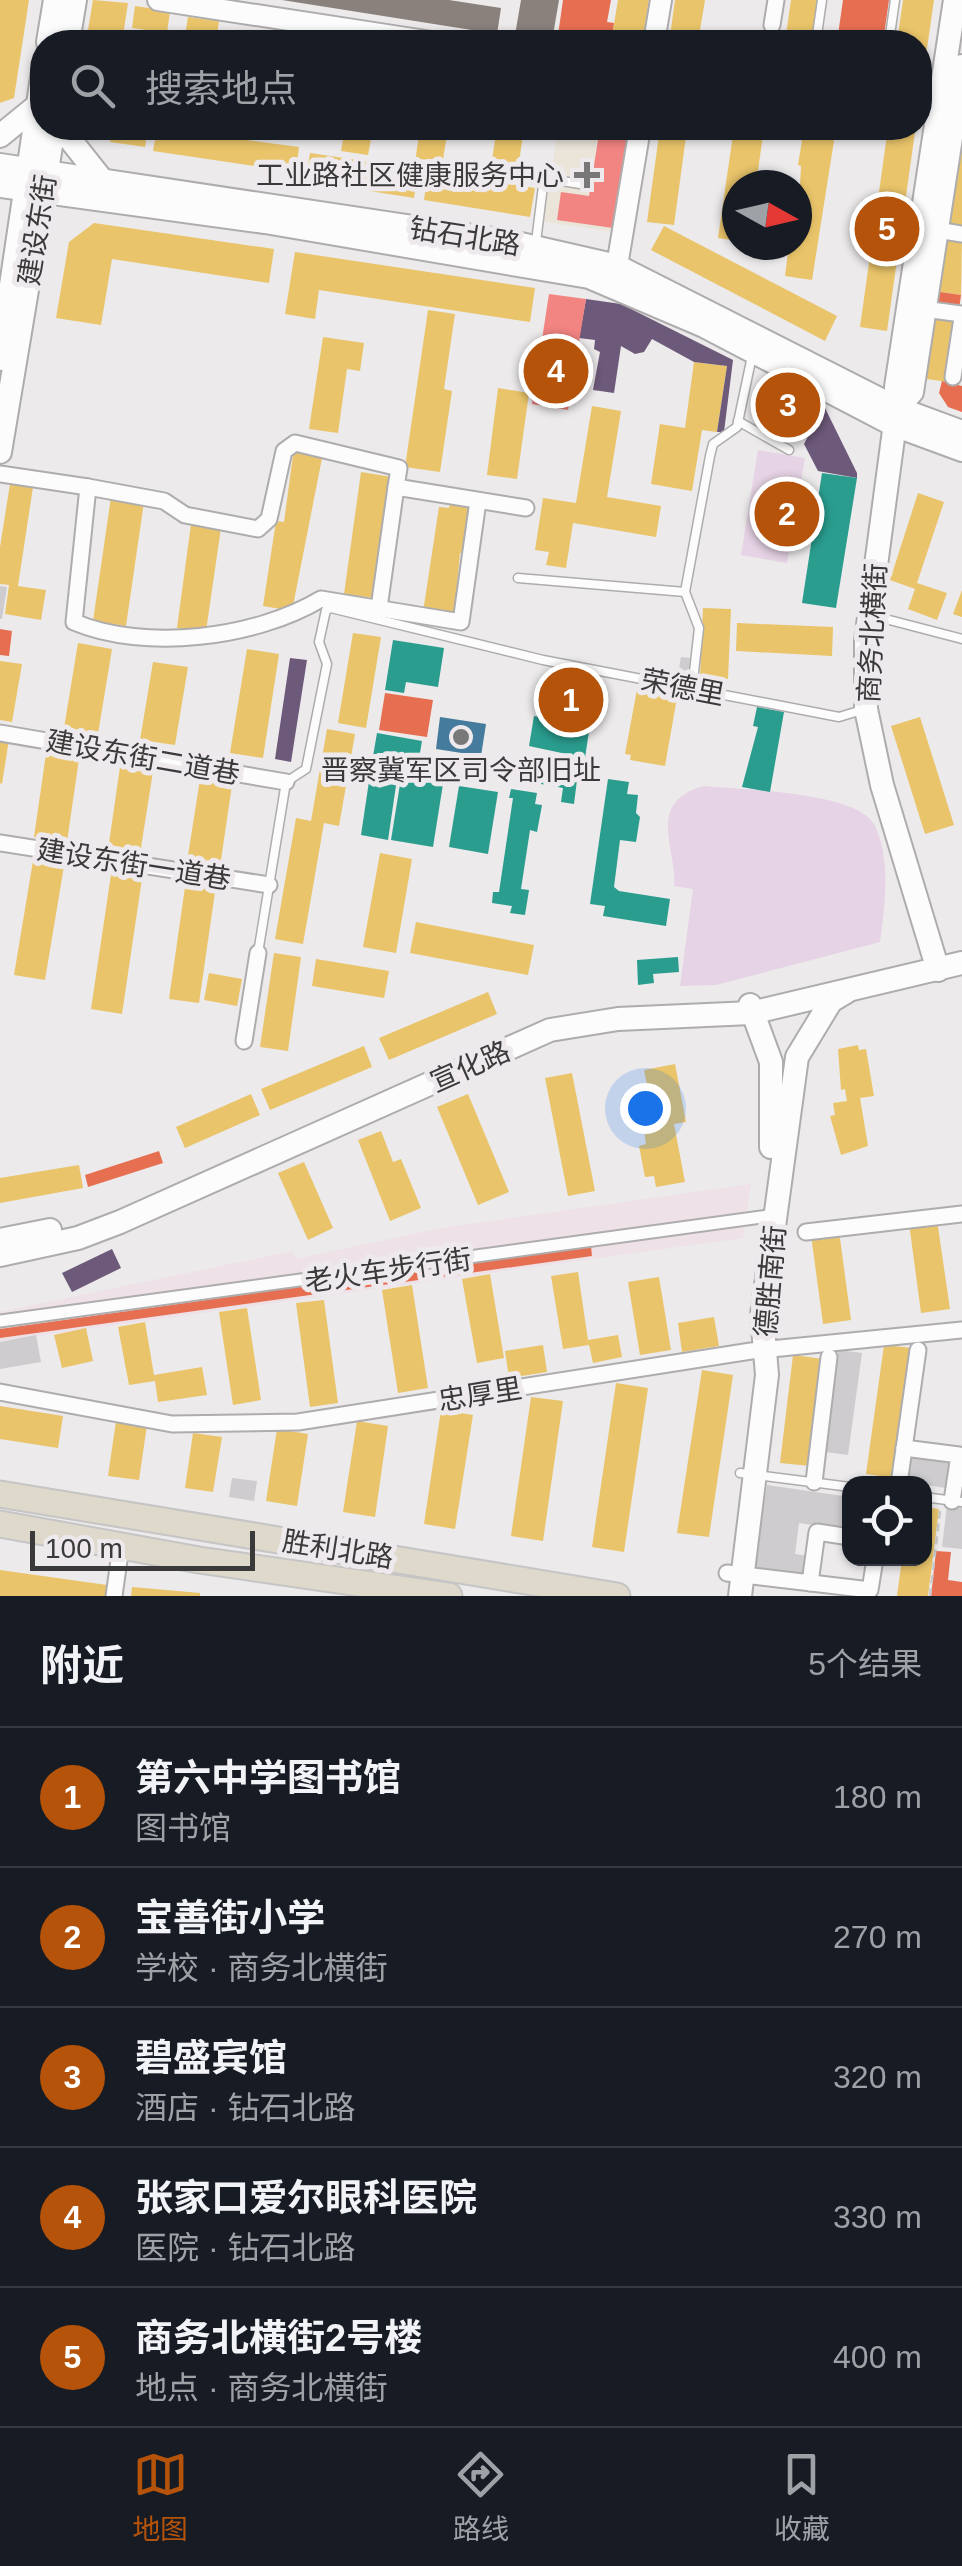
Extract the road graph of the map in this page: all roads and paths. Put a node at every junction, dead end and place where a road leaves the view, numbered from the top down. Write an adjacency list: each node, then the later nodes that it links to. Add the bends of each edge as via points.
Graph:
1 (55, 0): 12 (main road)
2 (75, 0): 13 (main road)
3 (158, 0): 10 (street)
4 (652, 0): 15 (street)
5 (661, 0): 16 (street)
6 (776, 0): 11 (street)
7 (822, 0): 17 (lane)
8 (895, 0): 18 (lane)
9 (956, 0): 21 (main road, 商务北横街)
10 (225, 5): 14 (street)
11 (772, 26)
12 (50, 30)
13 (70, 30)
14 (365, 30)
15 (648, 30)
16 (656, 30)
17 (818, 30)
18 (891, 30)
19 (962, 66): 21 (main road, 商务北横街)
20 (30, 111): 22 (main road)
21 (943, 122): 35 (main road, 商务北横街)
22 (0, 136)
23 (37, 140): 28 (main road, 建设东街)
24 (52, 140): 28 (main road, 建设东街)
25 (67, 140): 29 (main road)
26 (638, 140): 38 (street)
27 (0, 166): 28 (main road, 钻石北路)
28 (36, 181): 29 (main road, 钻石北路); 31 (main road, 钻石北路); 33 (main road, 钻石北路); 34 (main road, 建设东街)
29 (104, 182): 37 (main road, 钻石北路)
30 (580, 184): 37 (lane, via 544,178)
31 (0, 186)
32 (0, 196): 34 (main road)
33 (82, 196): 34 (main road); 41 (main road, 钻石北路, via 589,277)
34 (29, 225): 42 (main road, 建设东街); 49 (main road, 建设东街)
35 (929, 228): 36 (street); 39 (main road, 商务北横街)
36 (962, 234)
37 (535, 247): 38 (main road, 钻石北路)
38 (616, 266): 44 (main road, 钻石北路)
39 (917, 308): 40 (street); 44 (main road, 商务北横街, via 896,387)
40 (962, 316): 43 (street)
41 (753, 351): 44 (main road, 钻石北路); 45 (lane)
42 (0, 360)
43 (953, 376)
44 (896, 416): 46 (main road); 48 (main road); 58 (main road, 商务北横街)
45 (738, 421): 47 (lane); 56 (lane, via 713,444)
46 (962, 432)
47 (789, 450)
48 (962, 450)
49 (0, 452)
50 (0, 474): 51 (street)
51 (88, 487): 52 (street, via 258,529 268,519 284,451 295,443 399,468); 57 (street, via 71,618 80,625 182,641 297,613 321,599)
52 (396, 487): 53 (street); 57 (street)
53 (478, 501): 54 (street); 57 (street, via 461,622)
54 (526, 508)
55 (518, 578): 56 (lane)
56 (684, 592): 60 (lane, via 699,628)
57 (379, 608)
58 (869, 614): 59 (lane); 61 (main road, 商务北横街)
59 (962, 638)
60 (692, 688): 61 (lane, 荣德里, via 839,717); 63 (lane, 荣德里, via 326,610 319,642 327,664 306,769)
61 (866, 709): 68 (main road, 商务北横街)
62 (0, 733): 63 (street, 建设东街二道巷)
63 (286, 782): 65 (lane)
64 (0, 842): 65 (street, 建设东街一道巷)
65 (269, 885): 67 (lane)
66 (962, 949): 68 (main road, 宣化路)
67 (258, 954): 73 (street)
68 (936, 963): 69 (main road, 宣化路); 70 (main road, 宣化路); 71 (main road, 宣化路)
69 (962, 963)
70 (853, 989): 71 (main road, 宣化路); 76 (main road, 德胜南街, via 831,1001 797,1056)
71 (818, 991): 72 (main road, 宣化路); 74 (main road, 德胜南街, via 787,1049)
72 (751, 1009): 74 (main road, 德胜南街, via 771,1062); 78 (main road, 宣化路, via 620,1008 548,1020 116,1209); 79 (main road, 宣化路, via 550,1030 120,1222)
73 (244, 1041)
74 (773, 1135): 76 (main road, 德胜南街)
75 (962, 1214): 77 (street)
76 (768, 1216): 80 (street, 老火车步行街); 82 (main road, 德胜南街)
77 (806, 1232)
78 (0, 1240)
79 (0, 1255)
80 (0, 1321)
81 (962, 1330): 82 (street, 忠厚里)
82 (758, 1350): 85 (street, 忠厚里, via 234,1427 172,1424); 87 (main road, 德胜南街, via 767,1375)
83 (918, 1350): 86 (street)
84 (830, 1357): 89 (street)
85 (0, 1392)
86 (904, 1448): 88 (street); 92 (street, via 959,1455)
87 (747, 1474): 89 (lane); 98 (main road, 德胜南街)
88 (901, 1476)
89 (814, 1482): 90 (lane)
90 (842, 1486)
91 (0, 1494): 102 (highway, 胜利北路)
92 (952, 1500): 103 (path)
93 (0, 1524): 95 (highway, 胜利北路)
94 (842, 1536): 97 (street, via 817,1532)
95 (121, 1546): 99 (highway, 胜利北路); 100 (street)
96 (874, 1566): 97 (street, via 870,1590)
97 (810, 1583): 98 (street)
98 (734, 1585)
99 (414, 1594): 101 (highway, 胜利北路)
100 (114, 1596)
101 (449, 1596)
102 (617, 1596)
103 (930, 1596)

